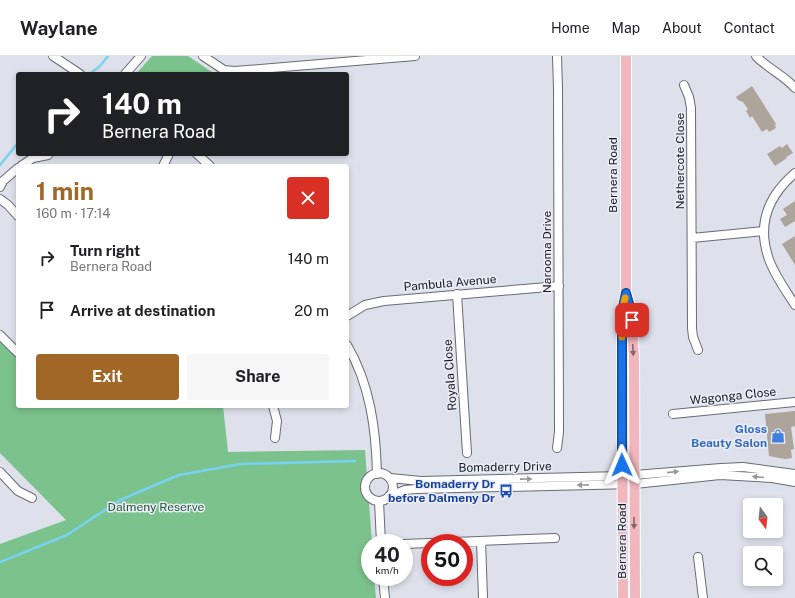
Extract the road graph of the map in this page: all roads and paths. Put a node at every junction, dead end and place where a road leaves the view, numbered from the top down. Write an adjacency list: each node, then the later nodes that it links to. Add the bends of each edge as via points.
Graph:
1 (53, 56): 9 (street)
2 (141, 56): 10 (street)
3 (203, 56): 8 (street, via 224,70 235,71)
4 (415, 56): 8 (street)
5 (557, 56): 24 (street, Narooma Drive)
6 (626, 56): 25 (main road, Bernera Road)
7 (756, 56): 12 (street)
8 (379, 57)
9 (77, 72)
10 (127, 72)
11 (684, 85): 23 (street, Nethercote Close, via 691,108)
12 (795, 88)
13 (43, 156): 15 (street, via 33,158)
14 (199, 156): 16 (street)
15 (24, 164)
16 (208, 164)
17 (16, 170): 19 (street)
18 (795, 173): 22 (street, via 771,200)
19 (0, 187)
20 (0, 199): 21 (street)
21 (16, 214)
22 (764, 231): 23 (street); 27 (street, via 770,262)
23 (692, 238): 31 (street, Nethercote Close, via 692,328)
24 (559, 286): 26 (street, Pambula Avenue); 37 (street, Narooma Drive)
25 (626, 293): 43 (main road, Bernera Road, via 622,312); 44 (main road, Bernera Road, one-way to 44, via 631,311 634,357)
26 (457, 294): 28 (street, Pambula Avenue, via 377,302); 38 (street, Royala Close)
27 (795, 305)
28 (349, 315)
29 (0, 335): 32 (street)
30 (349, 349): 40 (street, via 370,403)
31 (698, 350)
32 (16, 351)
33 (795, 402): 35 (street, Wagonga Close)
34 (274, 408): 36 (street, via 277,421)
35 (673, 414)
36 (275, 438)
37 (557, 448)
38 (467, 453)
39 (0, 472): 47 (street, via 18,492)
40 (377, 474): 42 (street); 48 (street, via 369,477 365,488 370,498)
41 (795, 474): 44 (street, one-way to 41, via 743,467)
42 (390, 478): 43 (street, Bomaderry Drive, one-way to 43, via 421,481); 46 (street, via 393,489)
43 (622, 480): 44 (street); 46 (street, Bomaderry Drive, one-way to 46, via 416,489); 57 (main road, Bernera Road)
44 (634, 480): 45 (street, one-way to 44, via 720,475); 58 (main road, Bernera Road, one-way to 58)
45 (795, 482)
46 (389, 496): 48 (street)
47 (32, 498)
48 (379, 501): 49 (street)
49 (381, 534)
50 (555, 538): 51 (street)
51 (481, 541): 52 (street); 56 (street)
52 (413, 544)
53 (698, 557): 59 (street)
54 (384, 586): 55 (street)
55 (385, 598)
56 (483, 598)
57 (623, 598)
58 (635, 598)
59 (703, 598)

